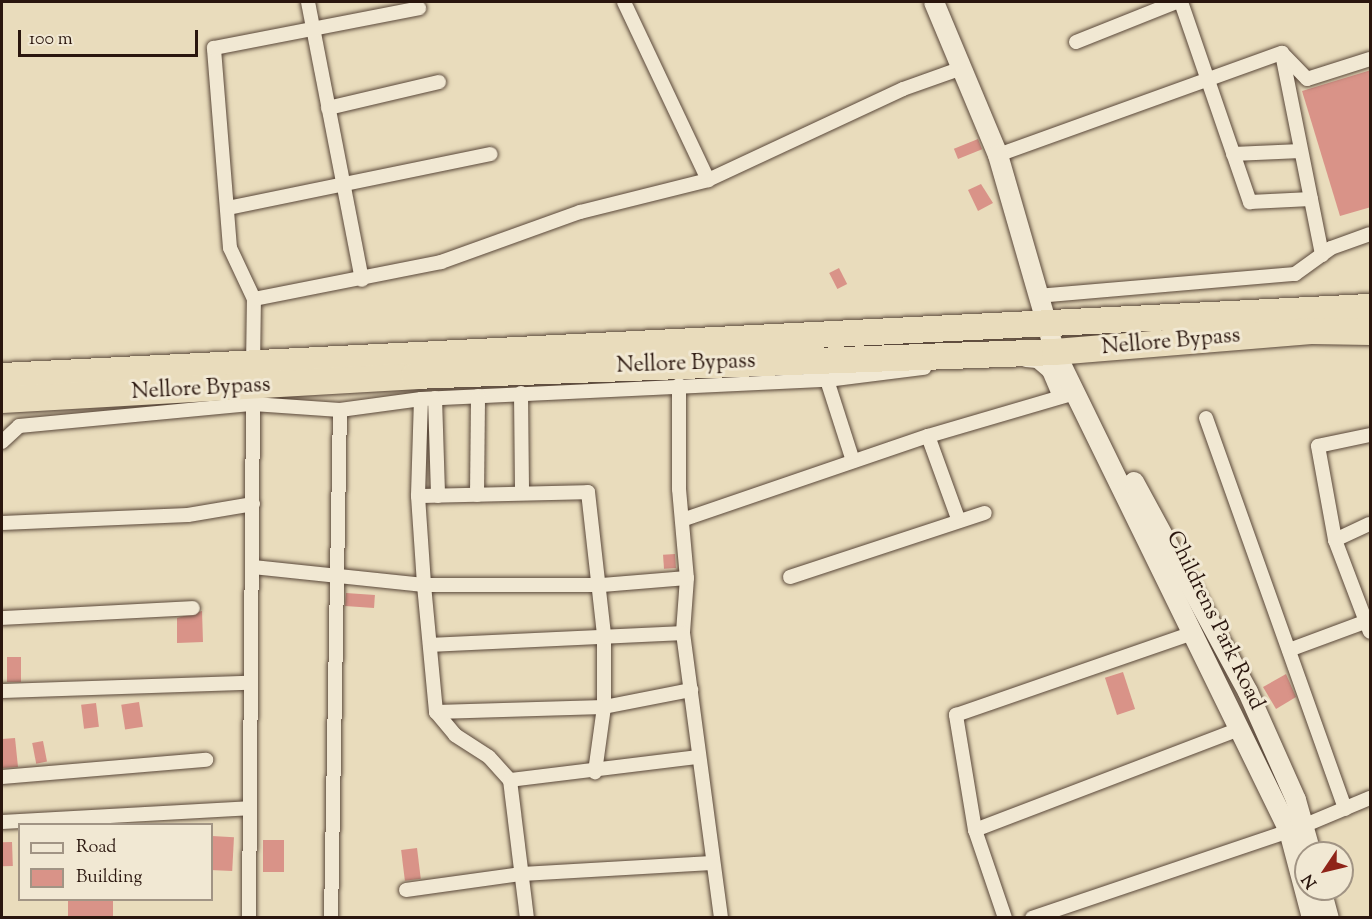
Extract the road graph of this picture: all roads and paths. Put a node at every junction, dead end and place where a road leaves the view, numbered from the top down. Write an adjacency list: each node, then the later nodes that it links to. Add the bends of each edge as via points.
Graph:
1 (308, 2): 7 (street)
2 (624, 2): 19 (street)
3 (934, 2): 11 (street, Childrens Park Road)
4 (1176, 2): 8 (street)
5 (1181, 2): 13 (street)
6 (419, 8): 7 (street)
7 (313, 29): 14 (street); 22 (street, via 214,48)
8 (1076, 42)
9 (1282, 54): 10 (street, via 1306,79); 13 (street); 15 (street)
10 (1371, 59)
11 (962, 68): 18 (street, Childrens Park Road); 19 (street, via 903,89)
12 (439, 82): 14 (street)
13 (1210, 82): 17 (street); 18 (street)
14 (328, 108): 20 (street)
15 (1301, 151): 17 (street); 21 (street)
16 (491, 154): 20 (street)
17 (1233, 154): 21 (street, via 1250,202)
18 (998, 156): 26 (street, Childrens Park Road)
19 (708, 180): 25 (street, via 580,212 441,262)
20 (343, 186): 22 (street); 25 (street)
21 (1311, 199): 24 (street)
22 (228, 208): 27 (street, via 230,248)
23 (1371, 234): 24 (street)
24 (1322, 255): 26 (street, via 1295,274)
25 (362, 280): 27 (street)
26 (1037, 296): 29 (street, Childrens Park Road)
27 (254, 299): 34 (street)
28 (1371, 307): 29 (highway, Nellore Bypass)
29 (1046, 326): 31 (street, Childrens Park Road); 34 (highway, Nellore Bypass)
30 (1371, 332): 31 (highway, Nellore Bypass, via 1311,331)
31 (1055, 352): 34 (highway, Nellore Bypass); 37 (street, Childrens Park Road)
32 (2, 376): 34 (highway, Nellore Bypass)
33 (827, 380): 35 (street); 37 (street, via 1007,358 1037,361); 46 (street)
34 (253, 385): 40 (highway, Nellore Bypass); 41 (street); 45 (street, via 19,426); 51 (street)
35 (679, 385): 36 (street); 53 (street)
36 (521, 393): 38 (street); 47 (street)
37 (1073, 394): 44 (street); 68 (street, Childrens Park Road); 87 (street, Childrens Park Road, via 1248,692)
38 (478, 396): 39 (street); 48 (street)
39 (428, 398): 41 (street); 49 (street); 50 (street)
40 (2, 400)
41 (340, 410): 59 (street)
42 (1206, 418): 71 (street)
43 (1371, 435): 57 (street, via 1318,446)
44 (928, 436): 46 (street); 54 (street)
45 (2, 442)
46 (853, 461): 53 (street)
47 (522, 493): 48 (street); 63 (street, via 588,492)
48 (477, 495): 50 (street)
49 (418, 496): 50 (street); 62 (street)
50 (438, 496)
51 (254, 504): 55 (street, via 188,515); 58 (street)
52 (985, 513): 54 (street)
53 (682, 520): 61 (street)
54 (959, 521): 60 (street)
55 (2, 523)
56 (1371, 524): 57 (street)
57 (1335, 540): 66 (street)
58 (254, 567): 59 (street); 72 (street, via 249,605)
59 (336, 573): 62 (street); 95 (street)
60 (790, 577)
61 (687, 578): 63 (street); 67 (street)
62 (424, 585): 63 (street); 70 (street)
63 (602, 585): 69 (street)
64 (193, 608): 65 (street)
65 (2, 618)
66 (1369, 625): 71 (street)
67 (683, 633): 69 (street); 73 (street)
68 (1193, 633): 77 (street, Childrens Park Road); 88 (street, via 956,715)
69 (604, 634): 70 (street); 75 (street)
70 (430, 645): 76 (street)
71 (1289, 650): 85 (street)
72 (249, 683): 74 (street); 84 (street)
73 (691, 690): 75 (street); 78 (street)
74 (2, 691)
75 (604, 707): 76 (street); 80 (street)
76 (436, 712): 82 (street, via 455,735 489,757)
77 (1239, 729): 87 (street, Childrens Park Road); 88 (street)
78 (698, 757): 80 (street); 90 (street)
79 (206, 760): 81 (street)
80 (595, 772): 82 (street)
81 (2, 777)
82 (510, 780): 91 (street)
83 (1371, 798): 85 (street)
84 (249, 808): 86 (street); 94 (street)
85 (1345, 809): 87 (street)
86 (2, 822)
87 (1296, 829): 89 (street, Childrens Park Road); 99 (street); 100 (street, Childrens Park Road)
88 (975, 830): 98 (street)
89 (1304, 841)
90 (712, 863): 91 (street); 97 (street)
91 (522, 874): 92 (street); 96 (street)
92 (406, 890)
93 (1324, 901): 101 (street)
94 (249, 918)
95 (331, 918)
96 (527, 918)
97 (721, 918)
98 (1005, 918)
99 (1032, 918)
100 (1312, 918)
101 (1329, 918)

